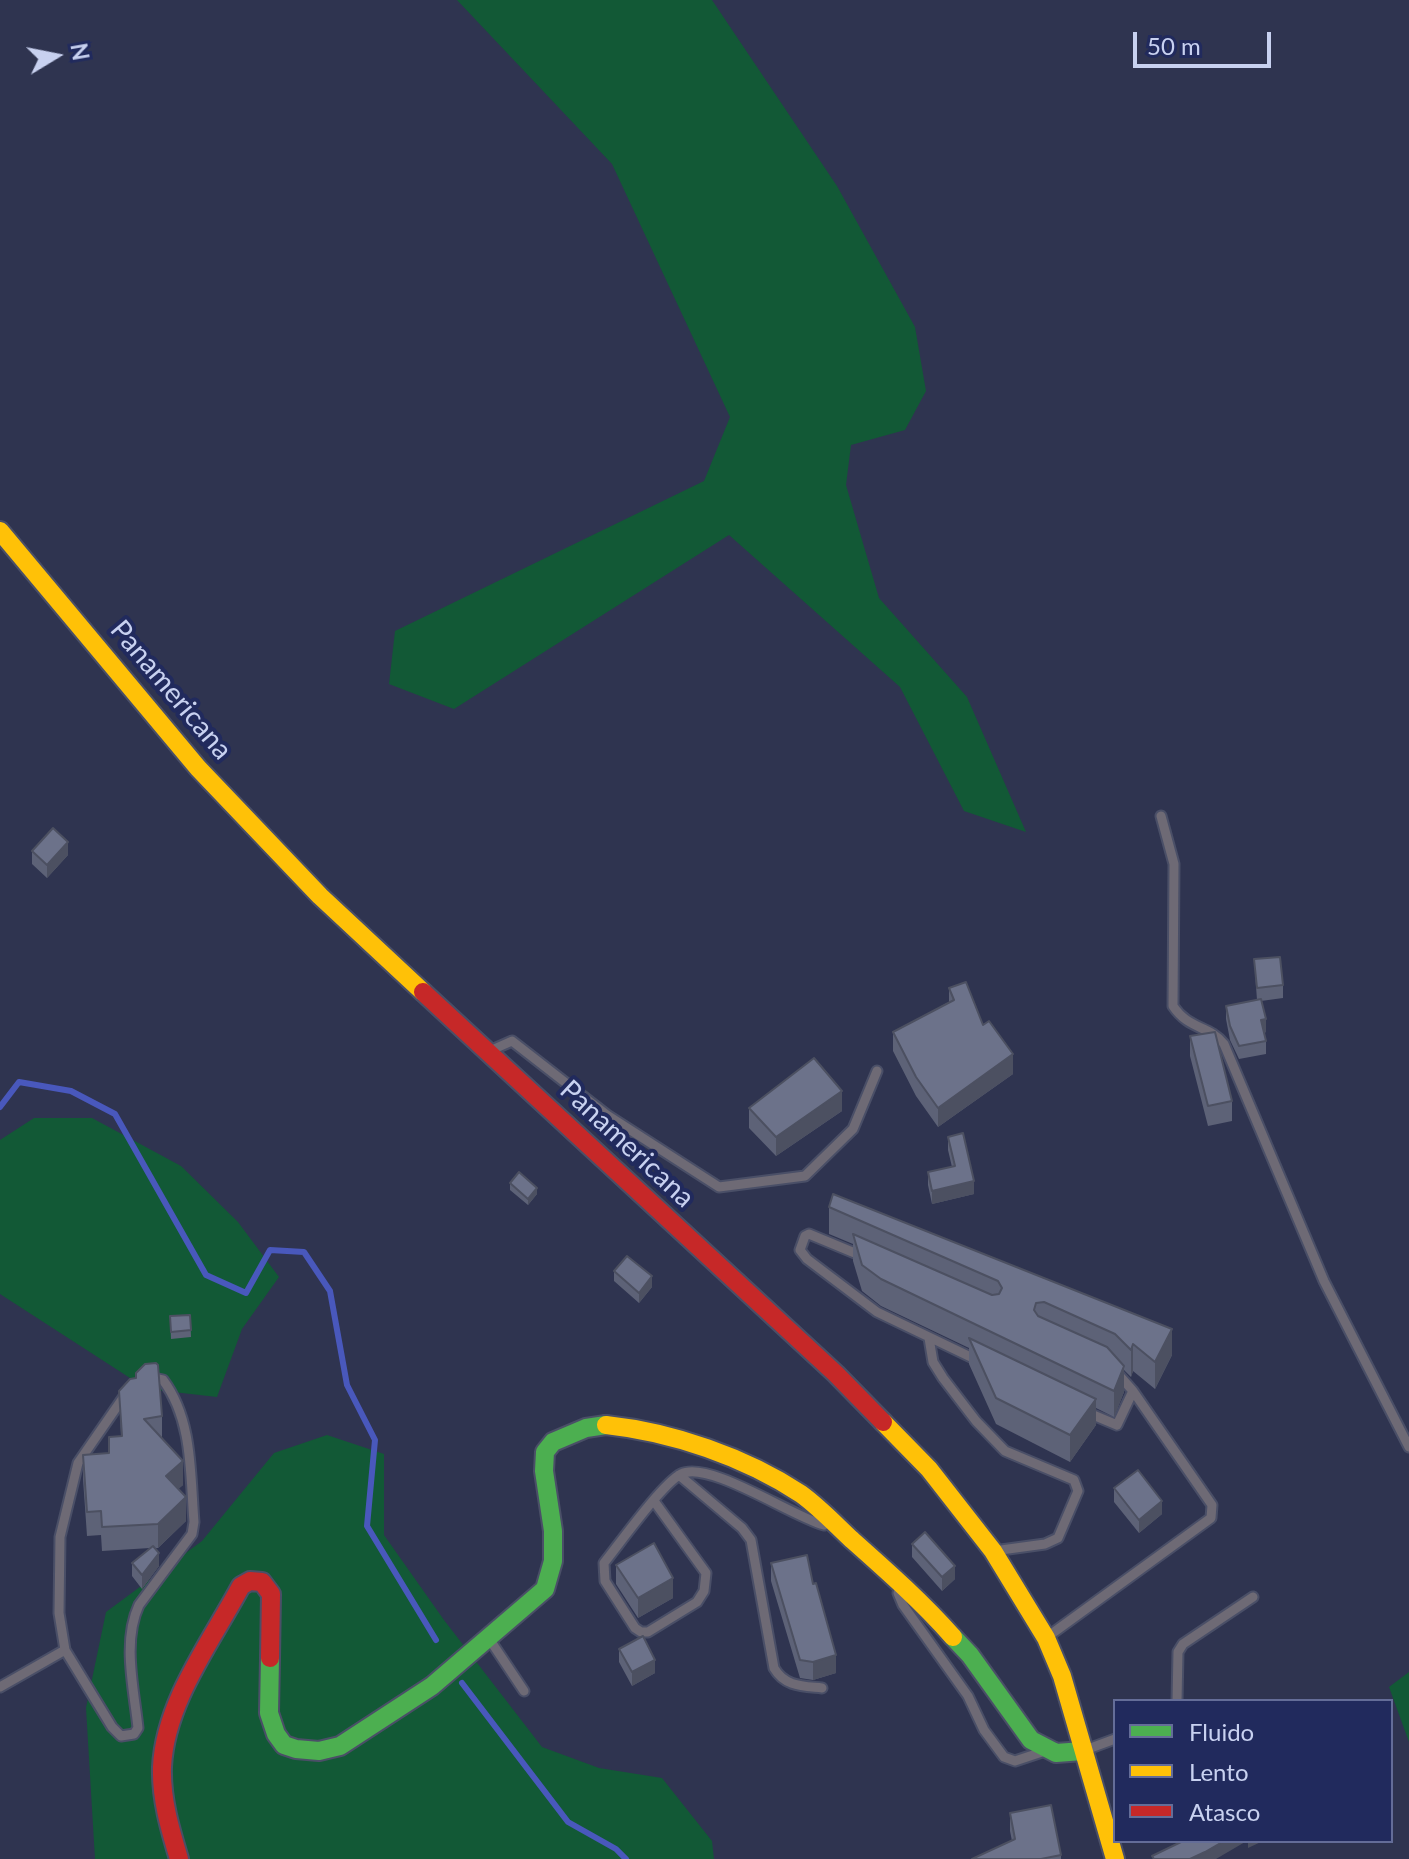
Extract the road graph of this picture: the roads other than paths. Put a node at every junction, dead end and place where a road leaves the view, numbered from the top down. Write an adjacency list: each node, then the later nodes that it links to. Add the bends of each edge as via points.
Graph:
1 (0, 531): 3 (main road, Panamericana, via 198,768 320,896)
2 (1161, 816): 11 (lane, via 1174,864 1173,1006 1181,1018 1224,1044 1324,1281)
3 (487, 1053): 4 (lane, via 512,1041 607,1115 719,1187 805,1176 853,1129); 15 (main road, Panamericana, via 836,1374 929,1469)
4 (877, 1071)
5 (869, 1259): 6 (lane, via 809,1234 800,1250 877,1312)
6 (929, 1338): 7 (lane); 15 (lane, via 933,1362 943,1378 1005,1451 1076,1484 1078,1491 1058,1538)
7 (986, 1365)
8 (1112, 1367): 9 (lane)
9 (1133, 1391): 10 (lane, via 1117,1425); 19 (lane, via 1212,1505 1211,1518)
10 (1072, 1405)
11 (1409, 1447)
12 (679, 1475): 13 (lane); 14 (lane, via 692,1470 714,1473 807,1520); 22 (lane, via 751,1540 779,1677)
13 (654, 1501): 13 (lane, via 706,1573 697,1602 641,1632 605,1581 604,1563)
14 (843, 1531): 16 (main road); 18 (main road, via 802,1495 750,1466 636,1428 586,1428 553,1442 545,1452 553,1531 553,1561 545,1589)
15 (993, 1551): 19 (main road, Panamericana)
16 (891, 1573): 26 (main road, via 970,1655 1031,1740); 26 (lane, via 903,1605 1004,1757 1015,1761)
17 (1253, 1597): 24 (lane, via 1183,1644 1178,1652)
18 (488, 1637): 23 (lane); 28 (main road, via 432,1686 340,1746 296,1749 284,1745 269,1713 271,1594 260,1580 241,1586 173,1714 163,1756 162,1791)
19 (1046, 1638): 27 (main road, Panamericana)
20 (65, 1650): 20 (lane, via 112,1727 121,1736 134,1734 134,1615 192,1534 194,1522 186,1435 176,1398 163,1380 151,1376 137,1382 78,1463 60,1537 59,1613); 21 (lane)
21 (0, 1687)
22 (822, 1688)
23 (524, 1691)
24 (1177, 1699)
25 (1113, 1740): 27 (lane)
26 (1045, 1751): 27 (main road)
27 (1083, 1751): 29 (main road, Panamericana)
28 (179, 1859)
29 (1115, 1859)

